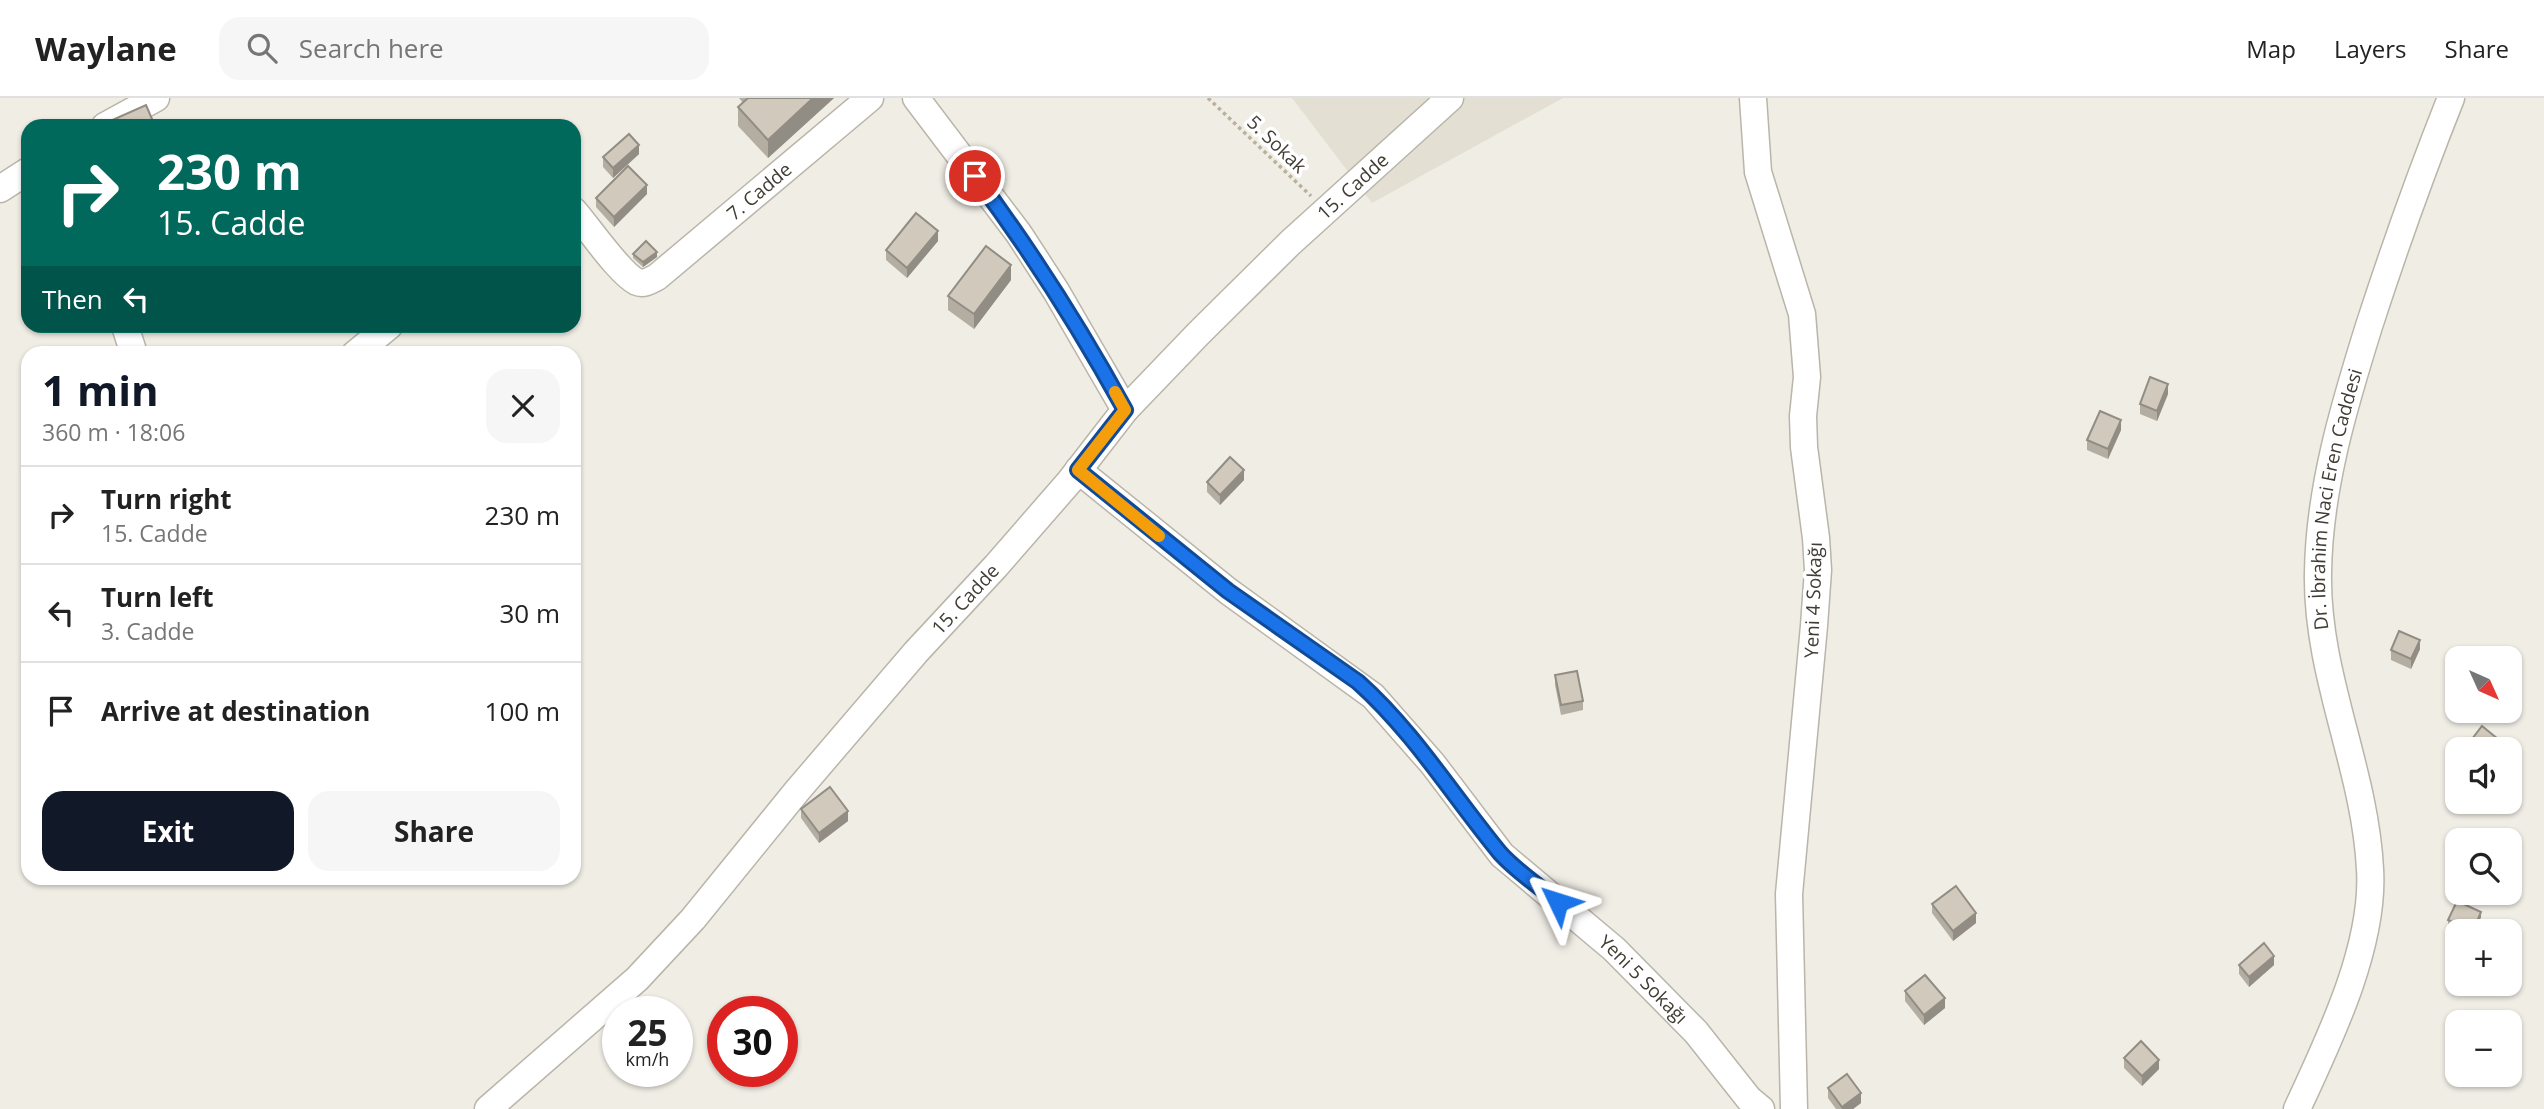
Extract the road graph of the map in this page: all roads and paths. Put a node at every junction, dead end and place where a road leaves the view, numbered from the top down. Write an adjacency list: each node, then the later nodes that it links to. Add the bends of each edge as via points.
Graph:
1 (156, 98): 8 (street)
2 (870, 98): 12 (street, 7. Cadde, via 646,283 637,282 622,269)
3 (916, 98): 15 (street, via 1027,246)
4 (1208, 98): 11 (path, 5. Sokak)
5 (1450, 98): 11 (street, 15. Cadde)
6 (1753, 98): 19 (street, Yeni 4 Sokağı, via 1758,172 1802,314 1807,377 1804,447 1818,570 1789,894)
7 (2451, 98): 20 (street, Dr. İbrahim Naci Eren Caddesi, via 2370,324 2327,485 2319,612 2323,648 2367,834 2370,906 2346,993)
8 (118, 119)
9 (21, 176): 10 (street)
10 (0, 189)
11 (1326, 210): 15 (street, 15. Cadde)
12 (581, 219)
13 (380, 333): 14 (street)
14 (365, 346)
15 (1125, 410): 16 (street, 15. Cadde)
16 (1078, 470): 17 (street, 15. Cadde, via 916,652 693,919 637,979); 18 (street, Yeni 5 Sokağı, via 1228,591 1373,696 1433,763 1502,855 1614,949 1696,1032)
17 (488, 1109)
18 (1761, 1109)
19 (1794, 1109)
20 (2297, 1109)

